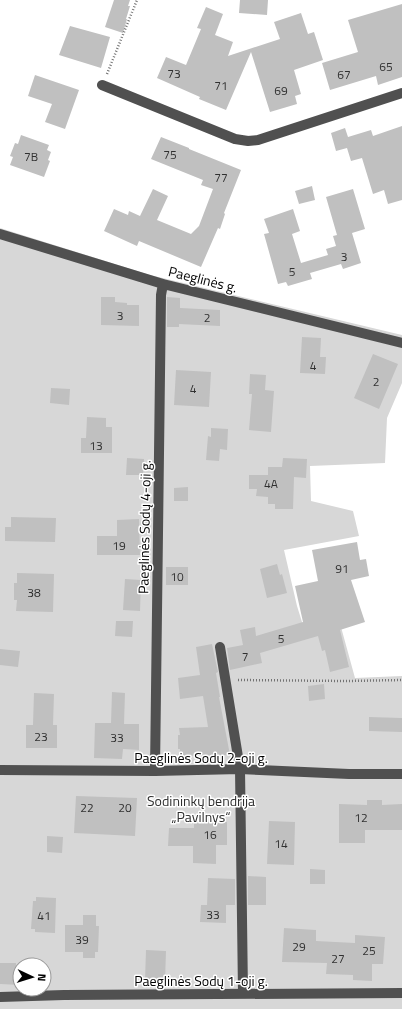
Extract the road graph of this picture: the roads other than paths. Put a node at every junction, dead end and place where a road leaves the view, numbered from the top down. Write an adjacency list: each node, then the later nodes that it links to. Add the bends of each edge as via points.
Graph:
1 (102, 85): 2 (street, via 235,139 248,141 258,140)
2 (402, 93)
3 (0, 234): 4 (street, Paeglinės g.)
4 (163, 284): 5 (street, Paeglinės g.); 9 (street, Paeglinės Sodų 4-oji g., via 160,295)
5 (402, 343)
6 (220, 648): 7 (street)
7 (240, 769): 9 (street, Paeglinės Sodų 2-oji g.); 10 (street, Paeglinės Sodų 2-oji g.); 11 (street)
8 (0, 770): 9 (street, Paeglinės Sodų 2-oji g.)
9 (155, 771)
10 (402, 774)
11 (243, 993): 12 (street, Paeglinės Sodų 1-oji g.); 13 (street, Paeglinės Sodų 1-oji g.)
12 (402, 993)
13 (0, 997)

